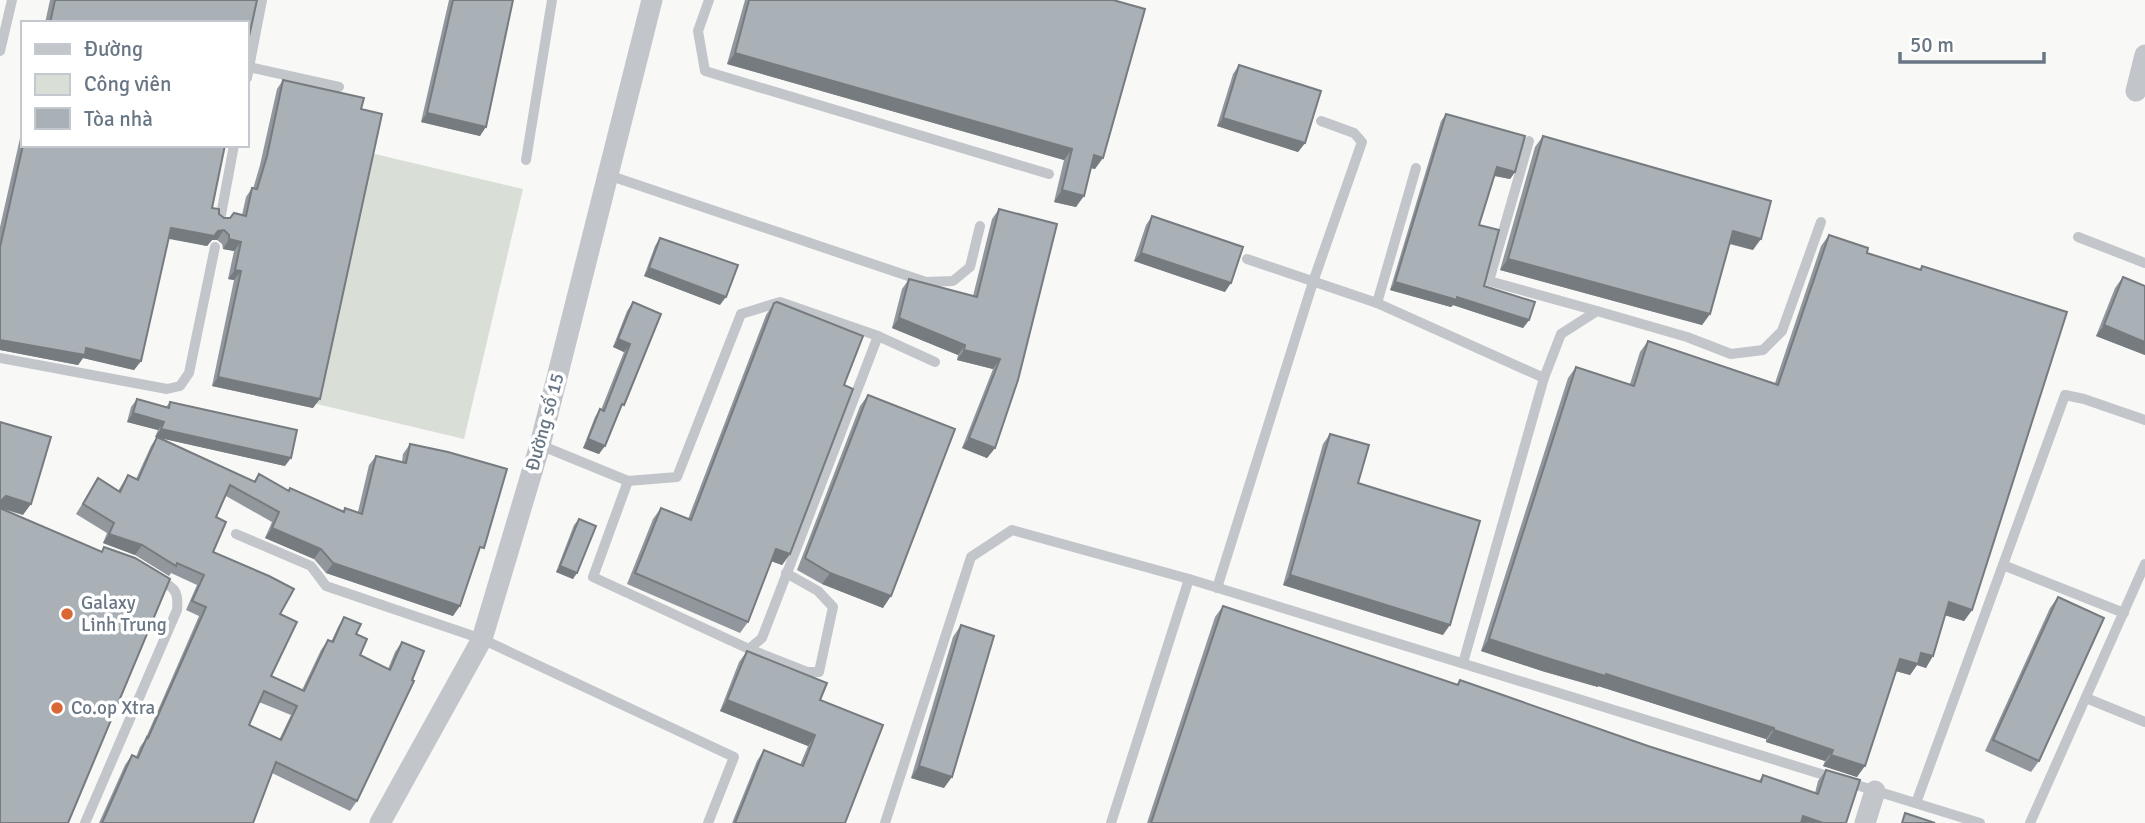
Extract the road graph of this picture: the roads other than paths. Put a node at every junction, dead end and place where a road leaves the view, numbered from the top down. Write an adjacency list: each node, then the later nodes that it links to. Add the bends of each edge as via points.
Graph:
1 (12, 0): 6 (lane)
2 (262, 0): 8 (lane)
3 (552, 0): 14 (lane)
4 (652, 0): 16 (street, Đường số 15)
5 (709, 0): 17 (lane, via 698,30 705,71)
6 (0, 51)
7 (2145, 55): 10 (street)
8 (248, 73): 9 (lane)
9 (339, 87)
10 (2136, 91)
11 (1321, 121): 25 (lane, via 1354,133 1362,142)
12 (1529, 141): 27 (lane, via 1489,281)
13 (234, 147): 18 (lane)
14 (526, 160)
15 (1416, 168): 26 (lane)
16 (608, 174): 20 (lane, via 926,282 953,281 970,267); 33 (street, Đường số 15)
17 (1049, 174)
18 (220, 220)
19 (1821, 222): 27 (lane, via 1782,331 1762,350 1731,354)
20 (980, 226)
21 (2078, 237): 24 (lane)
22 (215, 247): 29 (lane, via 188,373 180,386 167,389)
23 (1247, 259): 25 (lane)
24 (2145, 262)
25 (1313, 282): 26 (lane); 41 (lane)
26 (1377, 303): 31 (lane)
27 (1597, 311): 31 (lane, via 1561,334)
28 (878, 336): 30 (lane); 34 (lane, via 780,302 741,313 677,477); 39 (lane)
29 (0, 358)
30 (935, 362)
31 (1544, 378): 45 (lane)
32 (2145, 420): 37 (lane, via 2066,395)
33 (540, 445): 34 (lane); 43 (street, Đường số 15)
34 (628, 481): 44 (lane, via 593,577)
35 (236, 534): 43 (lane, via 311,566 326,586)
36 (2145, 564): 42 (lane)
37 (2003, 565): 42 (lane); 49 (lane)
38 (148, 572): 50 (lane, via 175,589 177,610)
39 (786, 573): 44 (lane, via 762,638); 44 (lane, via 818,591 833,607 819,672 807,672)
40 (1189, 579): 41 (lane); 53 (lane, via 1012,530 971,557); 54 (lane)
41 (1217, 588): 45 (lane)
42 (2124, 613): 46 (lane)
43 (482, 639): 51 (street, Đường số 15); 52 (lane, via 734,757)
44 (749, 649)
45 (1463, 663): 48 (lane)
46 (2085, 698): 47 (lane); 57 (lane)
47 (2145, 722)
48 (1875, 791): 49 (lane); 55 (street)
49 (1916, 803): 56 (lane)
50 (85, 823)
51 (380, 823)
52 (708, 823)
53 (885, 823)
54 (1111, 823)
55 (1865, 823)
56 (1980, 823)
57 (2030, 823)

